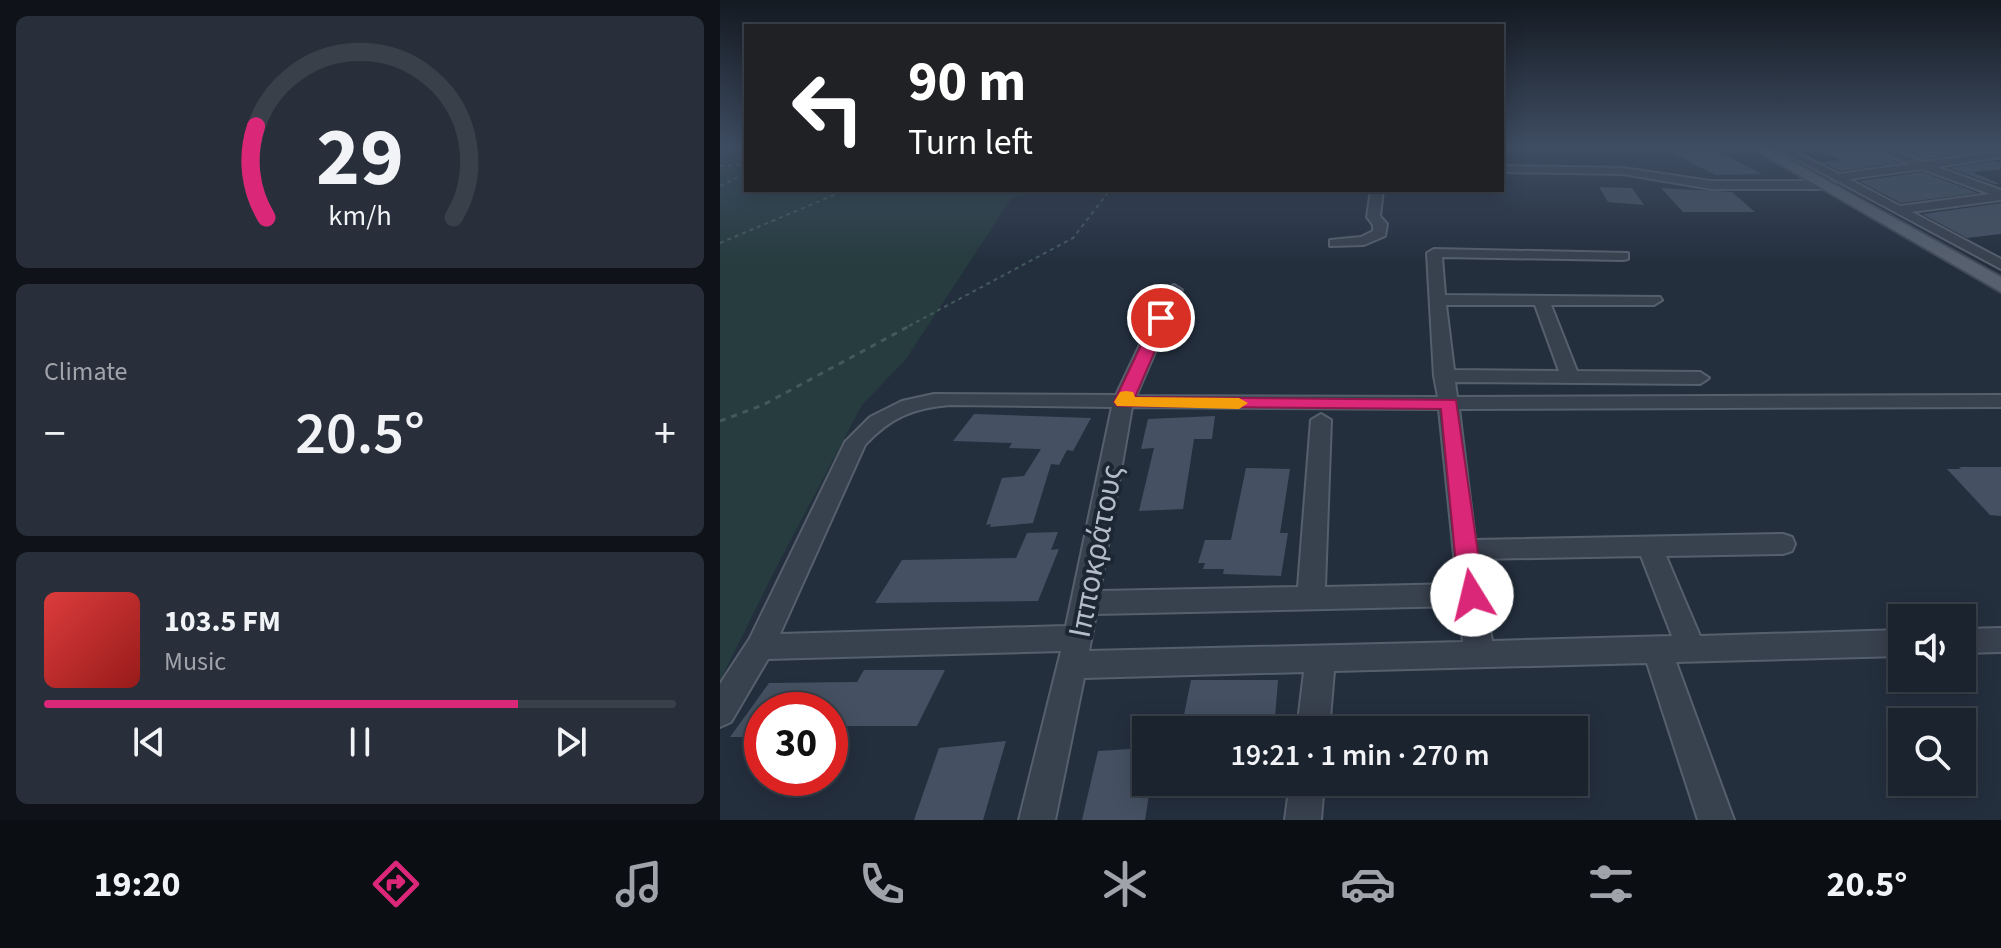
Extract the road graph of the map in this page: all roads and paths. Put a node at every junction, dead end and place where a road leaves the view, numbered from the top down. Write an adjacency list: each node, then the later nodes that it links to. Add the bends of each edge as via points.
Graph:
1 (1843, 186): 15 (main road)
2 (1847, 186): 8 (street)
3 (1978, 186): 7 (street)
4 (841, 192): 9 (path)
5 (1108, 192): 27 (path, via 1073,238 763,405)
6 (1377, 192): 10 (street, via 1373,217 1380,233 1364,241)
7 (2001, 195): 8 (street)
8 (1901, 210): 12 (street)
9 (720, 243)
10 (1335, 243)
11 (2001, 247): 12 (street)
12 (1979, 252): 14 (street)
13 (1623, 256): 17 (street, via 1434,253)
14 (2001, 265)
15 (2001, 286)
16 (1174, 290): 24 (street, Ιπποκράτους)
17 (1438, 300): 18 (street); 20 (street)
18 (1541, 300): 19 (street); 21 (street)
19 (1654, 300)
20 (1443, 376): 21 (street); 25 (street)
21 (1570, 377): 22 (street)
22 (1700, 378)
23 (2001, 401): 25 (street)
24 (1123, 402): 25 (street); 33 (street, Ιπποκράτους); 37 (street, via 950,399 922,401 878,418 856,442)
25 (1450, 404): 30 (street)
26 (1321, 420): 32 (street)
27 (720, 421)
28 (1783, 544): 29 (street)
29 (1649, 546): 30 (street); 39 (street)
30 (1464, 550): 31 (street)
31 (1472, 595): 32 (street); 41 (street)
32 (1311, 598): 33 (street)
33 (1085, 603): 40 (street, Ιπποκράτους)
34 (2001, 640): 35 (street)
35 (1976, 641)
36 (1888, 643): 39 (street)
37 (760, 647): 40 (street); 43 (street)
38 (1657, 649): 39 (street); 41 (street); 48 (street)
39 (1691, 649)
40 (1075, 651): 42 (street); 46 (street, Ιπποκράτους)
41 (1479, 654): 42 (street)
42 (1320, 659): 44 (street)
43 (720, 712)
44 (1314, 716)
45 (1306, 796): 47 (street)
46 (1037, 820)
47 (1303, 820)
48 (1716, 820)

